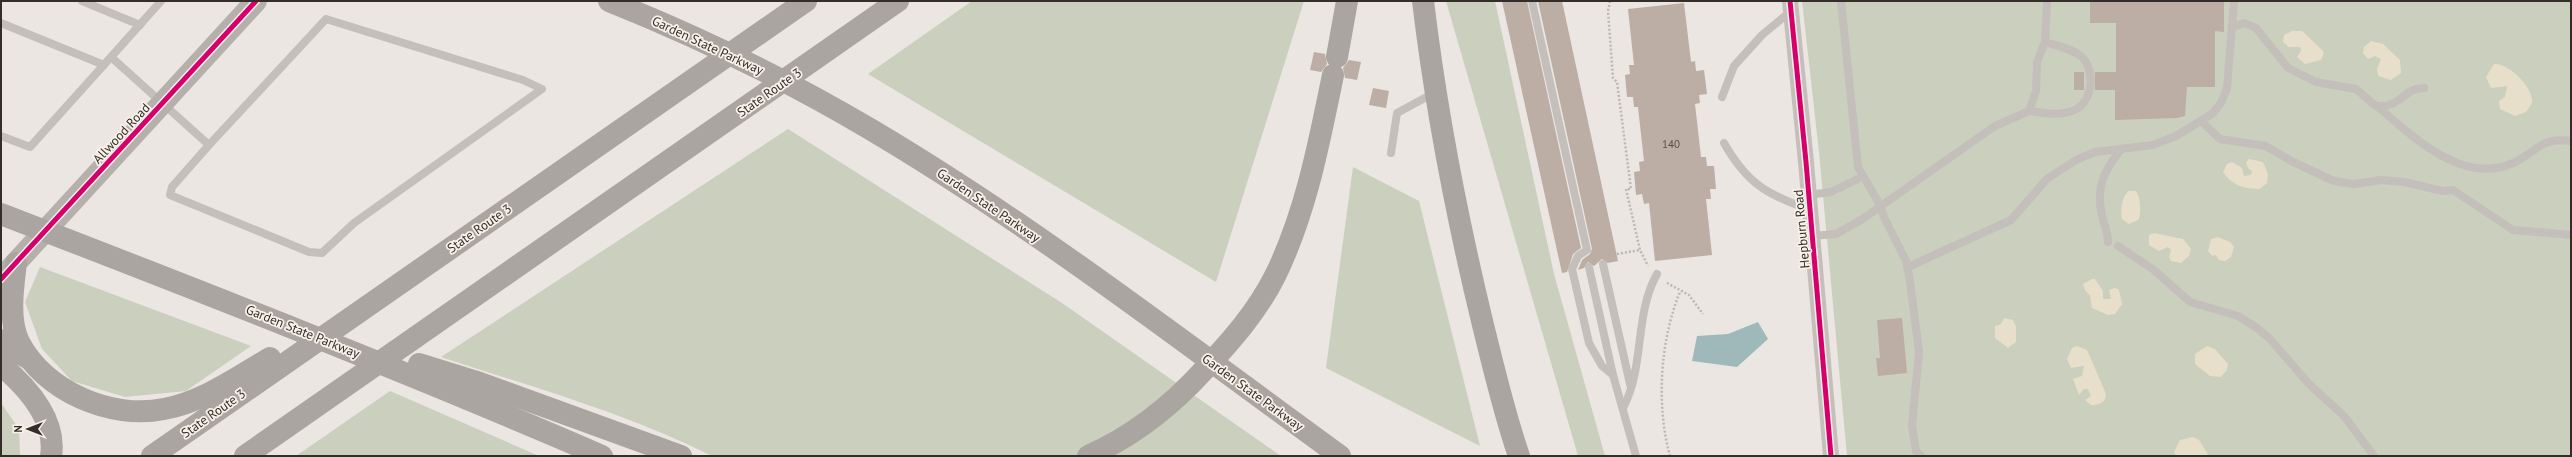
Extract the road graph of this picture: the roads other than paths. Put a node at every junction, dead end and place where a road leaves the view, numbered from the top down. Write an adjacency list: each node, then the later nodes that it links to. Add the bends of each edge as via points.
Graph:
1 (82, 1): 16 (lane)
2 (161, 1): 16 (lane)
3 (256, 1): 24 (main road, Allwood Road)
4 (603, 1): 13 (highway, Garden State Parkway)
5 (806, 1): 52 (highway, State Route 3, via 408,278)
6 (898, 1): 58 (highway, State Route 3)
7 (1348, 1): 61 (highway, via 1306,193 1284,256 1258,304 1240,330 1184,392 1128,434)
8 (1423, 1): 22 (highway)
9 (1532, 1): 53 (lane, via 1587,250 1578,256 1572,269 1589,343 1602,366)
10 (1840, 1): 34 (lane, via 1858,167)
11 (2048, 1): 18 (lane)
12 (2234, 1): 17 (lane)
13 (619, 5): 62 (highway, Garden State Parkway, via 753,66 852,118 984,201)
14 (1790, 6): 23 (lane, via 1734,66); 35 (street, Hepburn Road)
15 (1, 23): 20 (lane)
16 (140, 25): 19 (lane)
17 (2233, 27): 25 (lane, via 2244,24 2256,28 2288,68 2316,82 2356,89); 27 (lane, via 2229,47 2227,88 2221,103)
18 (2045, 42): 26 (lane, via 2038,62 2036,91); 26 (lane, via 2068,49 2081,57 2090,68 2090,92 2081,106 2073,111)
19 (111, 57): 20 (lane); 24 (lane)
20 (104, 66): 28 (lane, via 30,146)
21 (2424, 88): 25 (lane, via 2414,89 2393,105)
22 (1435, 93): 33 (lane, via 1397,113); 63 (highway, via 1472,280 1506,418)
23 (1722, 97)
24 (162, 104): 31 (lane); 42 (main road, Allwood Road)
25 (2376, 106): 29 (lane, via 2408,132 2463,166 2493,169 2513,163 2544,142 2555,139)
26 (2029, 111): 36 (lane, via 1995,126)
27 (2201, 121): 32 (lane, via 2153,145); 38 (lane, via 2220,139 2266,146 2334,181 2354,184 2381,180 2404,182 2443,191 2452,190 2513,230)
28 (1, 136)
29 (2571, 141)
30 (1724, 143): 35 (lane, via 1737,166 1755,184 1774,197)
31 (209, 145): 31 (lane, via 172,187 170,195 309,252 322,253 354,223 542,89 524,80 326,19)
32 (2121, 149): 40 (lane, via 2106,168 2100,188 2099,202); 45 (lane, via 2095,152 2057,171 2011,220)
33 (1391, 153)
34 (1862, 177): 35 (lane); 36 (lane)
35 (1810, 203): 39 (street, Hepburn Road)
36 (1880, 205): 39 (lane, via 1836,234); 45 (lane)
37 (1, 214): 48 (highway, Garden State Parkway)
38 (2571, 235)
39 (1812, 236): 65 (street, Hepburn Road)
40 (2108, 242)
41 (2118, 246): 67 (lane, via 2154,270 2190,302 2238,316 2257,328 2270,339 2309,384 2344,416)
42 (16, 263): 47 (main road, Allwood Road); 50 (highway, via 12,310 19,341)
43 (1603, 264): 54 (lane)
44 (1589, 267): 53 (lane)
45 (1908, 267): 66 (lane, via 1919,352 1912,426 1916,451)
46 (1657, 274): 54 (lane, via 1648,291)
47 (1, 279)
48 (273, 319): 59 (highway, Garden State Parkway); 60 (highway, via 480,383)
49 (1, 340): 50 (highway, via 11,349)
50 (31, 359): 52 (highway, via 66,389 86,400 115,410 145,412 182,405)
51 (1, 365): 56 (highway, via 41,410 50,434)
52 (267, 367): 57 (highway, State Route 3)
53 (1613, 375): 55 (lane)
54 (1632, 392): 55 (lane)
55 (1623, 408): 64 (lane)
56 (51, 456)
57 (152, 456)
58 (245, 456)
59 (602, 456)
60 (681, 456)
61 (1088, 456)
62 (1340, 456)
63 (1519, 456)
64 (1636, 456)
65 (1831, 456)
66 (1921, 456)
67 (2374, 456)

